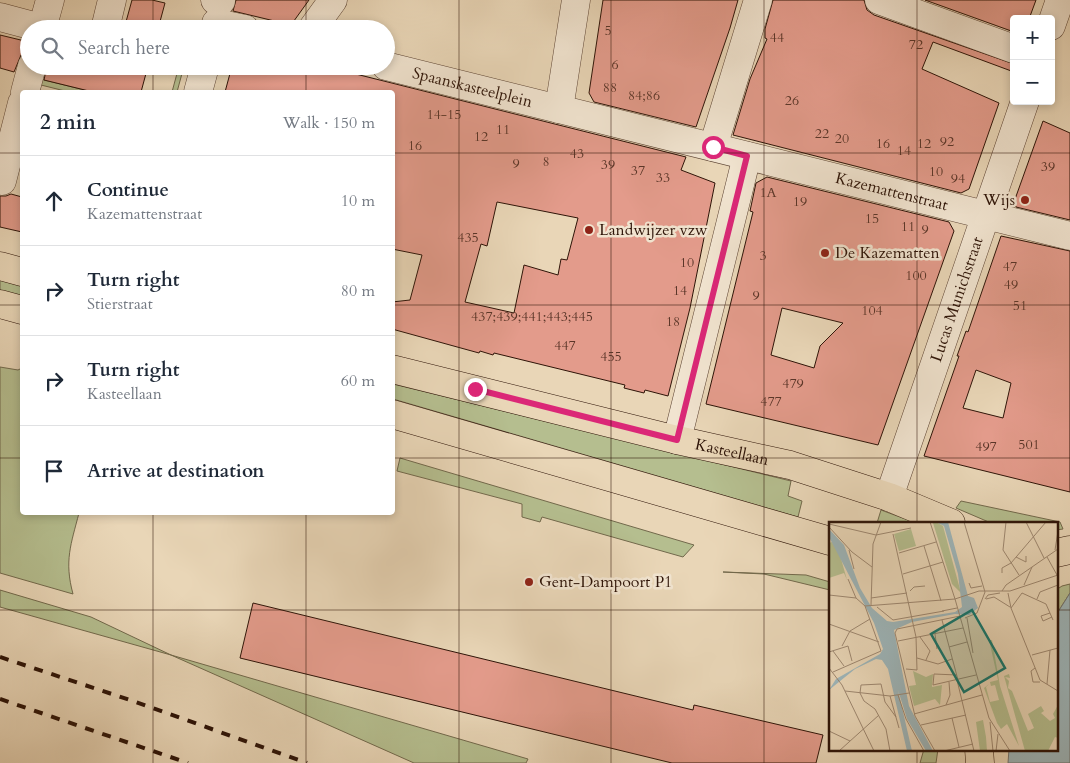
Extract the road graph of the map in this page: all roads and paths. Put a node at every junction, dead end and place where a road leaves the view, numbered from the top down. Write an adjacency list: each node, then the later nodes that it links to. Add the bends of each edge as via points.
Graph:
1 (50, 0): 11 (street)
2 (112, 0): 12 (street)
3 (333, 0): 14 (street)
4 (576, 0): 24 (street)
5 (758, 0): 25 (street)
6 (879, 0): 16 (street)
7 (1060, 0): 9 (street)
8 (218, 11): 13 (street)
9 (1055, 15)
10 (0, 17): 15 (street)
11 (45, 20)
12 (107, 20)
13 (232, 20)
14 (319, 20)
15 (20, 22)
16 (1010, 48)
17 (395, 68): 24 (street, Spaanskasteelplein)
18 (30, 75): 20 (street)
19 (203, 75): 21 (street)
20 (26, 90)
21 (199, 90)
22 (1024, 105): 28 (street, Lucas Munichstraat)
23 (20, 111): 27 (street)
24 (569, 112): 25 (street, Kazemattenstraat)
25 (713, 147): 26 (street, Kazemattenstraat)
26 (747, 156): 28 (street, Kazemattenstraat); 36 (street)
27 (2, 181)
28 (986, 214): 29 (street, Kazemattenstraat); 37 (street, Lucas Munichstraat)
29 (1070, 236)
30 (0, 266): 31 (main road)
31 (20, 271)
32 (0, 304): 33 (main road)
33 (20, 309)
34 (395, 370): 36 (main road, Kasteellaan)
35 (395, 415): 39 (main road)
36 (677, 440): 37 (main road, Kasteellaan, via 790,465)
37 (889, 497): 38 (main road, Kasteellaan)
38 (949, 522)
39 (829, 541)
40 (979, 750): 41 (main road)
41 (980, 763)

